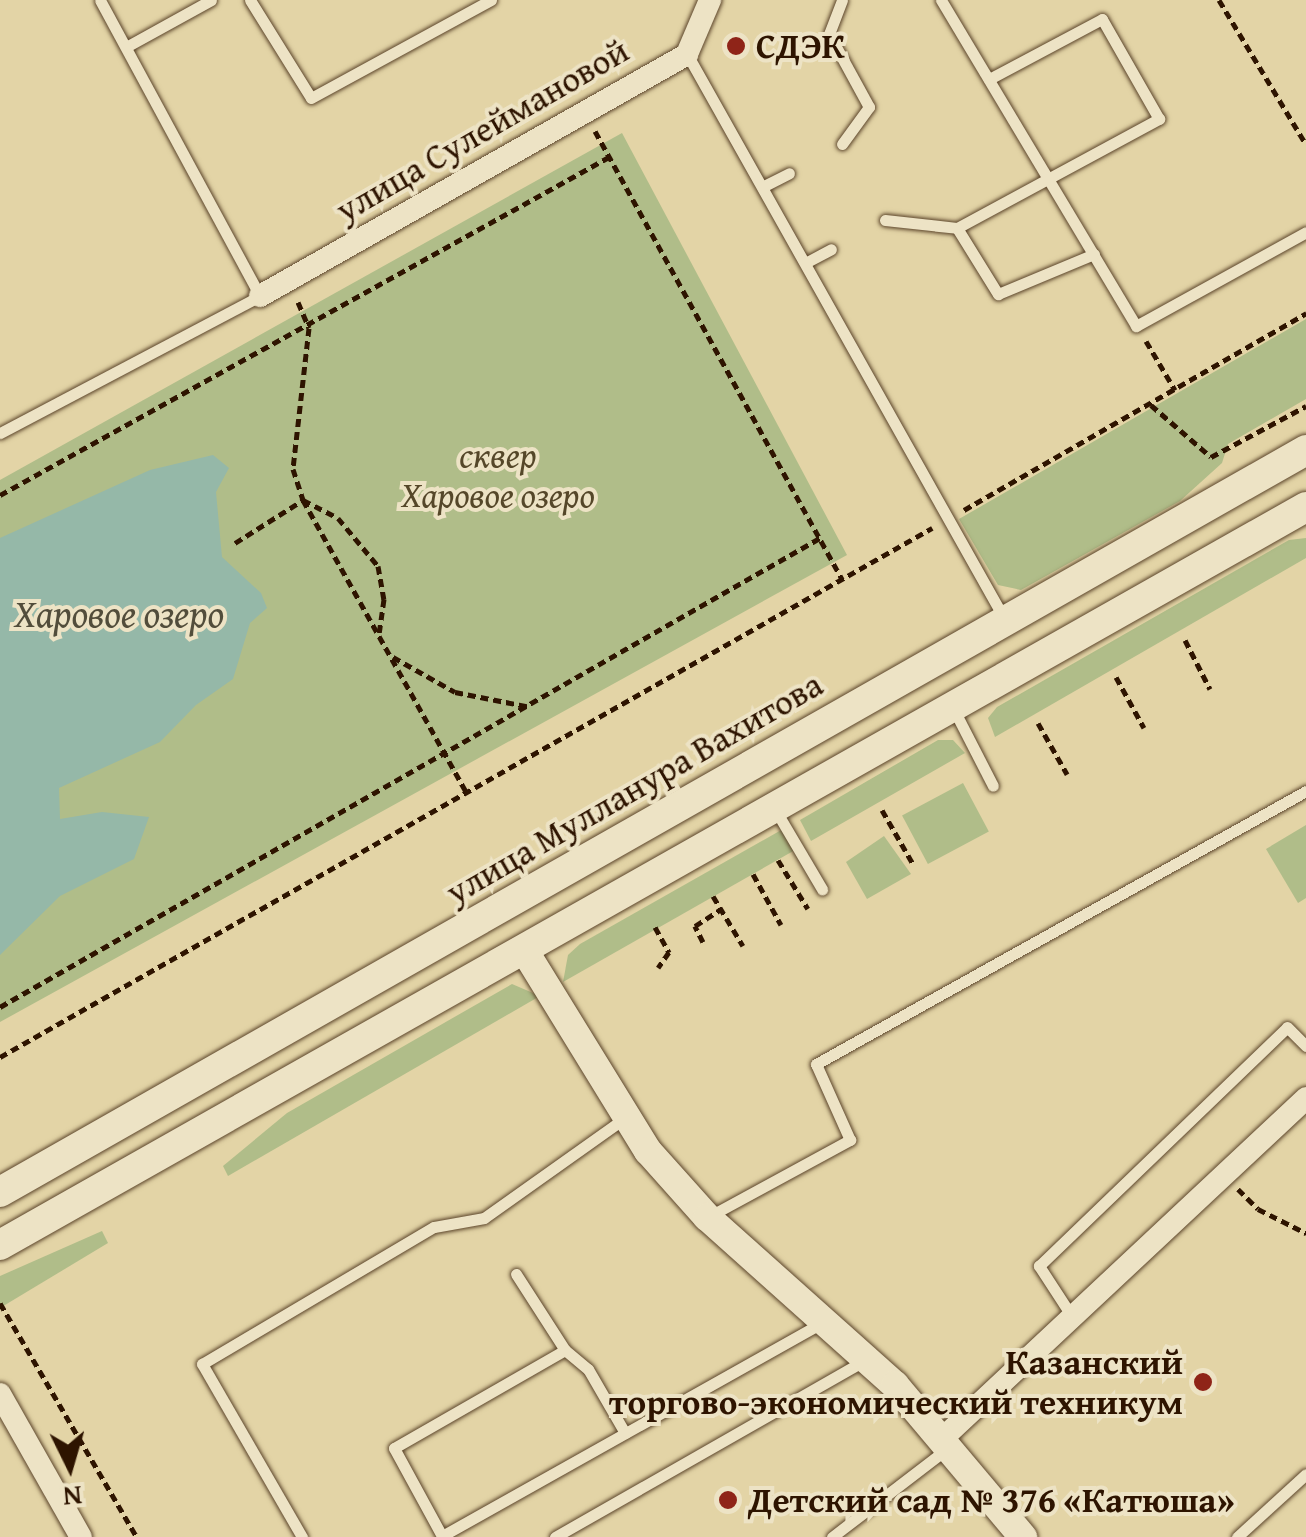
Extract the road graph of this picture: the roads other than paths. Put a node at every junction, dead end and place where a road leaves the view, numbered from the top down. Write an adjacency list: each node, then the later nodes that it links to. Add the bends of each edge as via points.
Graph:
1 (100, 0): 8 (lane)
2 (212, 0): 8 (lane)
3 (250, 0): 4 (lane, via 311,98)
4 (491, 0)
5 (710, 0): 9 (street)
6 (842, 0): 11 (lane, via 829,34 868,107)
7 (941, 0): 10 (lane)
8 (126, 47): 21 (lane)
9 (688, 54): 14 (lane); 21 (street, улица Сулеймановой)
10 (989, 79): 13 (lane); 13 (lane, via 1102,19 1159,119)
11 (842, 144)
12 (789, 172): 14 (lane)
13 (1049, 180): 16 (lane); 19 (lane)
14 (764, 186): 20 (lane)
15 (884, 220): 16 (lane)
16 (957, 228): 19 (lane, via 998,294)
17 (1306, 232): 19 (lane, via 1136,326)
18 (831, 249): 20 (lane)
19 (1094, 255)
20 (807, 262): 25 (lane)
21 (260, 296): 22 (lane)
22 (0, 432)
23 (1306, 450): 25 (main road, улица Мулланура Вахитова)
24 (1306, 507): 26 (main road)
25 (1005, 620): 35 (main road, улица Мулланура Вахитова)
26 (954, 708): 27 (lane); 29 (main road)
27 (993, 786)
28 (1306, 790): 36 (lane, via 816,1064 850,1140)
29 (776, 810): 30 (lane); 31 (main road)
30 (822, 889)
31 (526, 953): 34 (street); 37 (main road)
32 (1306, 1046): 39 (lane, via 1287,1027 1039,1266)
33 (1306, 1098): 39 (street)
34 (626, 1117): 36 (street); 48 (lane, via 484,1218 434,1227 202,1364)
35 (0, 1192)
36 (707, 1217): 40 (street)
37 (0, 1245)
38 (516, 1274): 41 (lane)
39 (1072, 1316): 45 (street)
40 (824, 1322): 42 (street); 44 (lane)
41 (564, 1350): 44 (lane, via 588,1369); 44 (lane, via 394,1448 442,1536)
42 (865, 1360): 45 (street); 49 (lane)
43 (0, 1394): 47 (street)
44 (624, 1433)
45 (948, 1441): 50 (lane); 51 (street)
46 (1306, 1474): 52 (lane)
47 (81, 1537)
48 (302, 1537)
49 (555, 1537)
50 (832, 1537)
51 (1022, 1537)
52 (1236, 1537)

